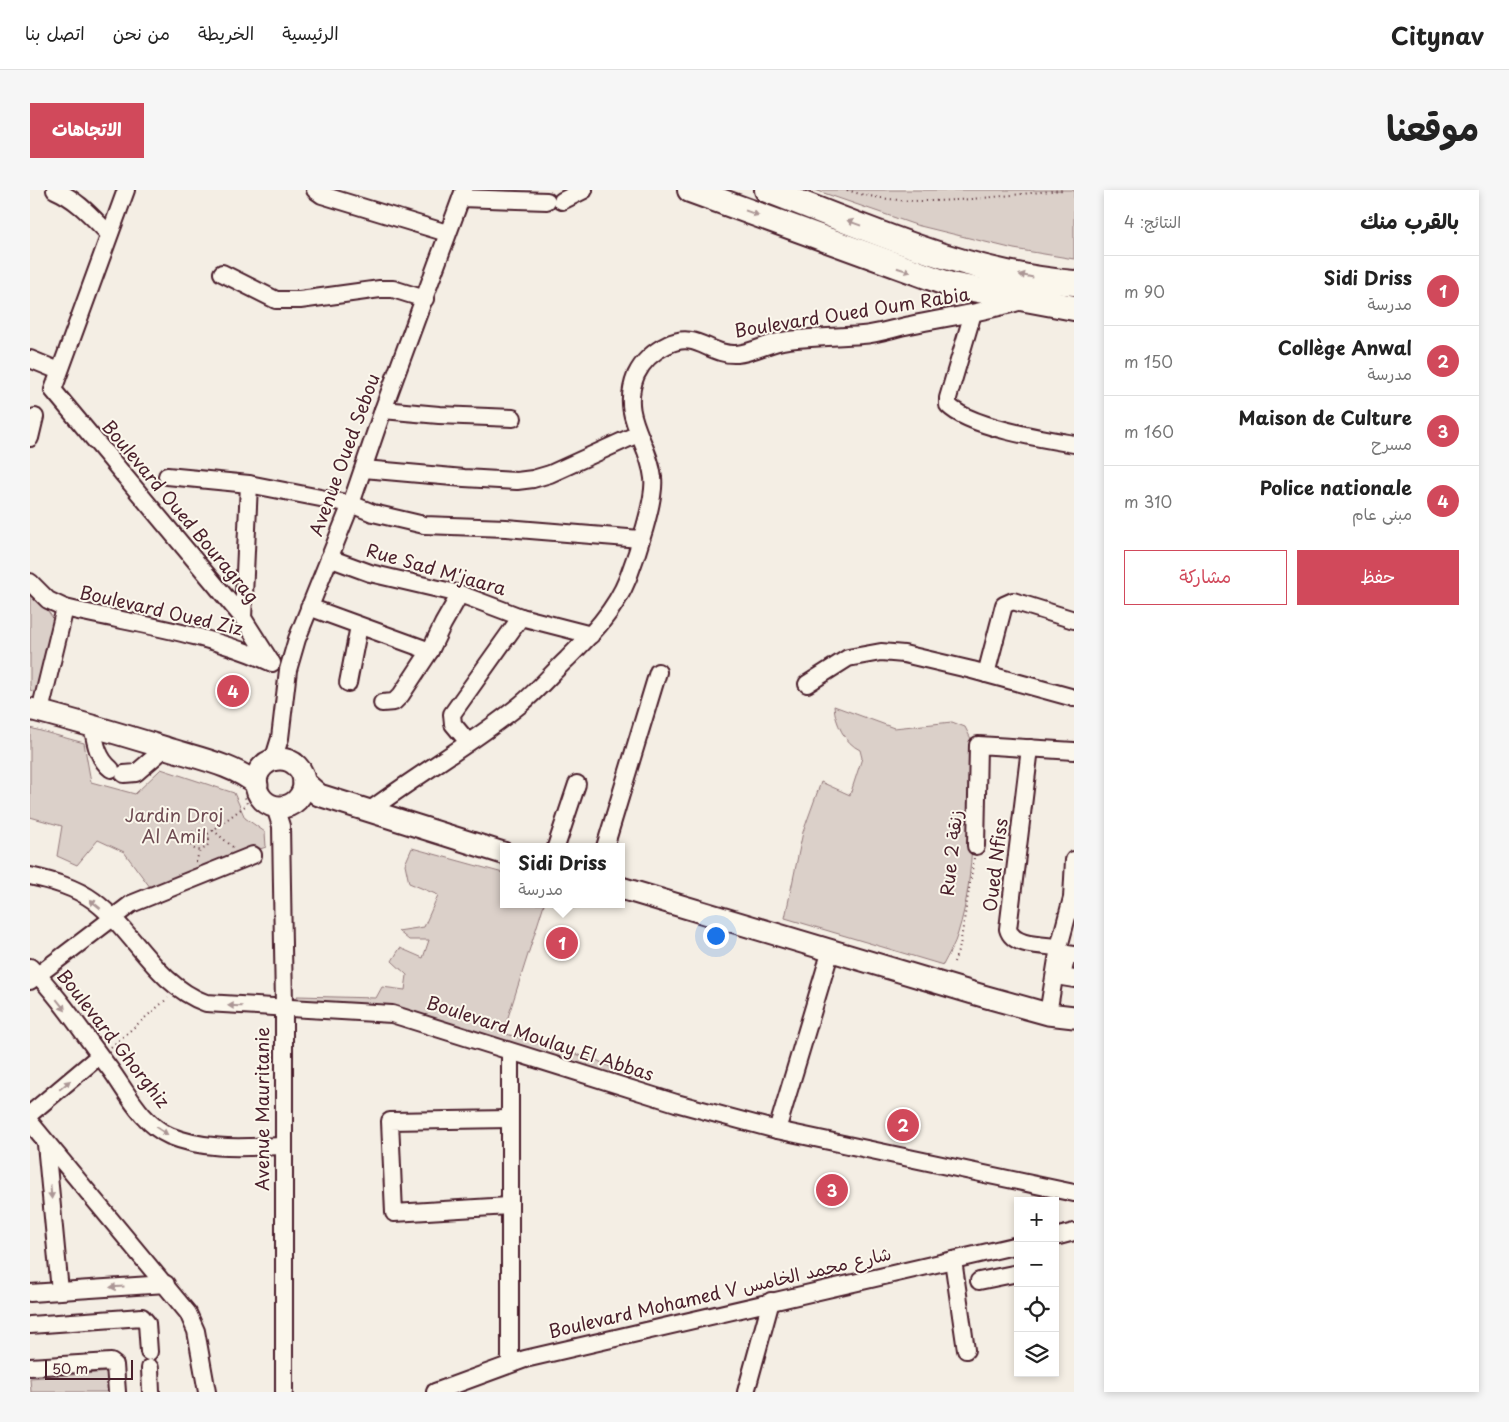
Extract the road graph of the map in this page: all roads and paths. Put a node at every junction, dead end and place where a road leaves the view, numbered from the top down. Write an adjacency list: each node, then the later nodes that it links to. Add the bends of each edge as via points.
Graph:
1 (55, 190): 12 (street, via 77,202)
2 (126, 190): 12 (street)
3 (316, 190): 11 (street, via 322,195)
4 (584, 190): 10 (street, via 555,201)
5 (690, 190): 16 (highway, one-way to 16, via 951,285)
6 (767, 190): 14 (highway, one-way to 6, via 1031,277 959,259)
7 (847, 190): 8 (path, via 867,197 911,200)
8 (1064, 190)
9 (463, 194): 10 (street); 11 (street, Avenue Oued Sebou)
10 (524, 196)
11 (447, 233): 15 (street, Avenue Oued Sebou)
12 (109, 234): 20 (street)
13 (222, 273): 15 (street, via 276,300 300,300 380,289 393,289)
14 (1074, 283)
15 (425, 299): 21 (street, Avenue Oued Sebou)
16 (1025, 300): 17 (highway); 18 (street, Boulevard Oued Oum Rabia)
17 (1074, 308)
18 (973, 313): 24 (street, Boulevard Oued Oum Rabia, via 865,335 773,343 738,354 727,354 696,340 680,340 666,345 639,369 631,389 630,407); 26 (street, via 948,405 959,414 983,424)
19 (30, 359): 20 (street)
20 (59, 371): 38 (street, Boulevard Oued Bouragrag, via 54,390)
21 (383, 410): 23 (street); 27 (street, Avenue Oued Sebou)
22 (35, 416): 25 (street)
23 (513, 418)
24 (638, 434): 27 (street, via 533,480); 31 (street, Boulevard Oued Oum Rabia, via 654,480)
25 (30, 438)
26 (1074, 444)
27 (364, 469): 30 (street, Avenue Oued Sebou)
28 (166, 476): 29 (street)
29 (249, 484): 30 (street); 38 (street)
30 (351, 504): 31 (street, via 424,526 506,528); 32 (street, Avenue Oued Sebou)
31 (640, 539): 41 (street, Boulevard Oued Oum Rabia, via 628,579 616,602)
32 (328, 558): 34 (street, Rue Sad M'jaara, via 370,573); 35 (street, Avenue Oued Sebou)
33 (30, 582): 36 (street, Boulevard Oued Ziz, via 48,600)
34 (460, 594): 37 (street, Rue Sad M'jaara); 42 (street)
35 (308, 607): 40 (street); 44 (street, Avenue Oued Sebou)
36 (65, 608): 43 (street, Boulevard Oued Ziz, via 192,635 241,649); 51 (street)
37 (521, 617): 41 (street, Rue Sad M'jaara); 53 (street, via 452,714 453,724)
38 (243, 618): 43 (street, Boulevard Oued Bouragrag)
39 (1074, 620): 46 (street, via 1014,601 1004,605)
40 (359, 626): 42 (street); 47 (street)
41 (591, 635): 53 (street, Boulevard Oued Oum Rabia, via 522,704)
42 (430, 651): 50 (street, via 401,695 394,702)
43 (271, 662): 44 (street, Boulevard Oued Ziz)
44 (288, 670): 57 (street, Avenue Oued Sebou, via 280,738)
45 (658, 672): 64 (street)
46 (986, 674): 48 (street, via 904,654 881,652 848,658); 49 (street)
47 (348, 684)
48 (808, 684)
49 (1074, 698)
50 (382, 703)
51 (35, 710): 52 (main road)
52 (92, 724): 54 (main road); 54 (street, via 104,763 118,771 136,774)
53 (468, 742): 60 (street, Boulevard Oued Oum Rabia)
54 (165, 748): 57 (main road)
55 (1030, 748): 56 (street); 65 (street, Rue 2 زنقة, via 978,745); 73 (street, Oued Nfiss, via 1008,929 1019,941)
56 (1074, 751)
57 (260, 771): 59 (main road, via 262,799); 59 (main road, via 294,764 301,772); 61 (path, via 239,781 247,804)
58 (577, 784): 63 (street)
59 (294, 803): 60 (main road); 80 (street, Avenue Mauritanie)
60 (369, 812): 66 (main road)
61 (213, 830): 62 (path); 67 (path)
62 (208, 834): 62 (path, via 199,829 194,831 190,845 200,850 205,848)
63 (557, 843)
64 (606, 843)
65 (976, 846): 76 (path, Rue 2 زنقة, via 960,946)
66 (500, 852)
67 (248, 857): 72 (street, via 150,895)
68 (1074, 860): 71 (street)
69 (30, 876): 72 (street, Boulevard Moulay El Abbas, one-way to 69, via 74,889)
70 (625, 889): 74 (main road)
71 (1073, 897): 73 (street)
72 (111, 918): 77 (street); 79 (street, Boulevard Moulay El Abbas, via 165,979)
73 (1059, 947): 81 (street)
74 (830, 950): 81 (main road); 88 (street)
75 (1074, 955): 78 (street, via 1067,954 1062,977)
76 (954, 962)
77 (33, 975): 84 (street, Boulevard Ghorghiz, one-way to 84)
78 (1074, 979)
79 (179, 990): 80 (street, Boulevard Moulay El Abbas, one-way to 79, via 224,1006 206,1003); 84 (path)
80 (284, 1006): 83 (street, Boulevard Moulay El Abbas, via 392,1014); 90 (street, Avenue Mauritanie)
81 (1048, 1014): 82 (main road)
82 (1074, 1017)
83 (510, 1052): 86 (street); 88 (street, Boulevard Moulay El Abbas)
84 (99, 1056): 85 (street, one-way to 84); 90 (street, Boulevard Ghorghiz, one-way to 90, via 149,1122 169,1135 222,1148)
85 (30, 1114)
86 (509, 1119): 92 (street); 92 (street, via 390,1122 394,1214)
87 (30, 1122): 89 (street)
88 (777, 1130): 91 (street, Boulevard Moulay El Abbas)
89 (39, 1140): 99 (street); 100 (street, one-way to 100)
90 (283, 1146): 110 (street, Avenue Mauritanie)
91 (1074, 1193)
92 (509, 1206): 105 (street)
93 (1074, 1232): 94 (street)
94 (1059, 1236)
95 (1014, 1246): 96 (street, Boulevard Mohamed V شارع محمد الخامس)
96 (953, 1260): 102 (street, Boulevard Mohamed V شارع محمد الخامس); 104 (street)
97 (1014, 1274): 98 (street)
98 (979, 1281)
99 (166, 1284): 100 (street, one-way to 100); 109 (street, via 196,1331)
100 (60, 1291): 101 (street)
101 (30, 1293)
102 (771, 1301): 105 (street, Boulevard Mohamed V شارع محمد الخامس); 112 (street)
103 (30, 1325): 108 (street, via 142,1318 147,1324)
104 (966, 1350)
105 (510, 1363): 111 (street, Boulevard Mohamed V شارع محمد الخامس)
106 (30, 1367): 107 (street, via 112,1362 115,1365)
107 (116, 1392)
108 (151, 1392)
109 (207, 1392)
110 (284, 1392)
111 (435, 1392)
112 (746, 1392)

